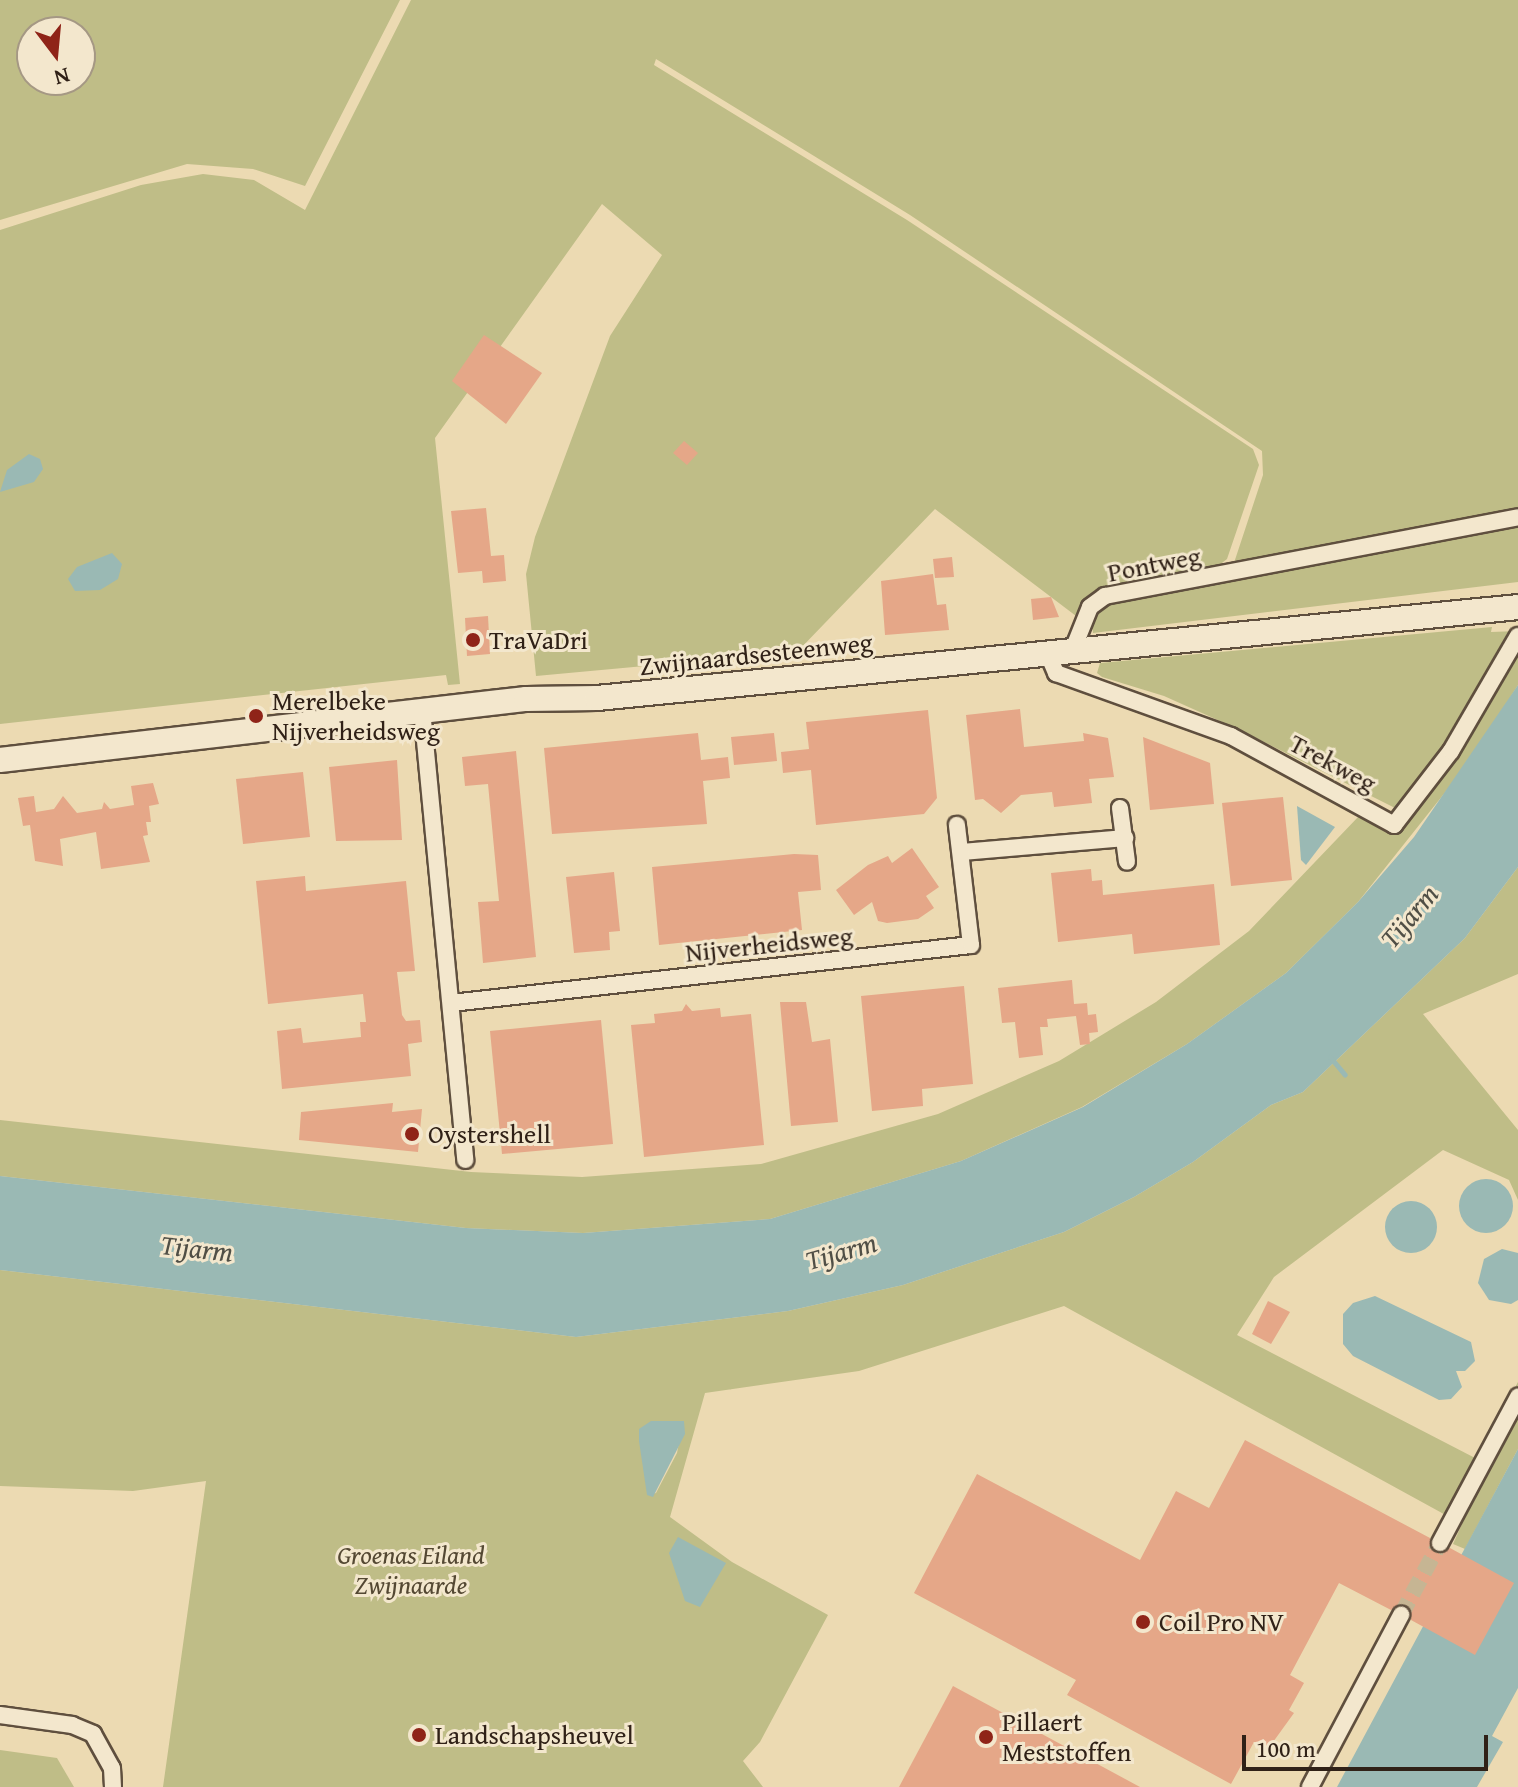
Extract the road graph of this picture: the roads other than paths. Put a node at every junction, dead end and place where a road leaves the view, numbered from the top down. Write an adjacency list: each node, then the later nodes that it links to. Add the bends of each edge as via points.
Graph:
1 (1518, 517): 4 (street, Pontweg, via 1105,596 1090,607)
2 (1510, 608): 4 (main road, Zwijnaardsesteenweg)
3 (1518, 636): 4 (street, Trekweg, via 1451,751 1394,825 1231,736 1056,673)
4 (1060, 653): 5 (main road, Zwijnaardsesteenweg)
5 (422, 710): 6 (main road, Zwijnaardsesteenweg, via 307,728); 12 (street)
6 (0, 760)
7 (1120, 808): 9 (street)
8 (957, 825): 10 (street, Nijverheidsweg)
9 (1125, 838): 10 (street); 11 (street)
10 (962, 852): 12 (street, Nijverheidsweg, via 971,945)
11 (1127, 862)
12 (451, 1003): 13 (street)
13 (465, 1160)
14 (1518, 1397): 15 (street)
15 (1440, 1543)
16 (1401, 1615): 19 (street)
17 (0, 1715): 18 (street, via 72,1725 93,1734 105,1748)
18 (113, 1787)
19 (1310, 1787)

